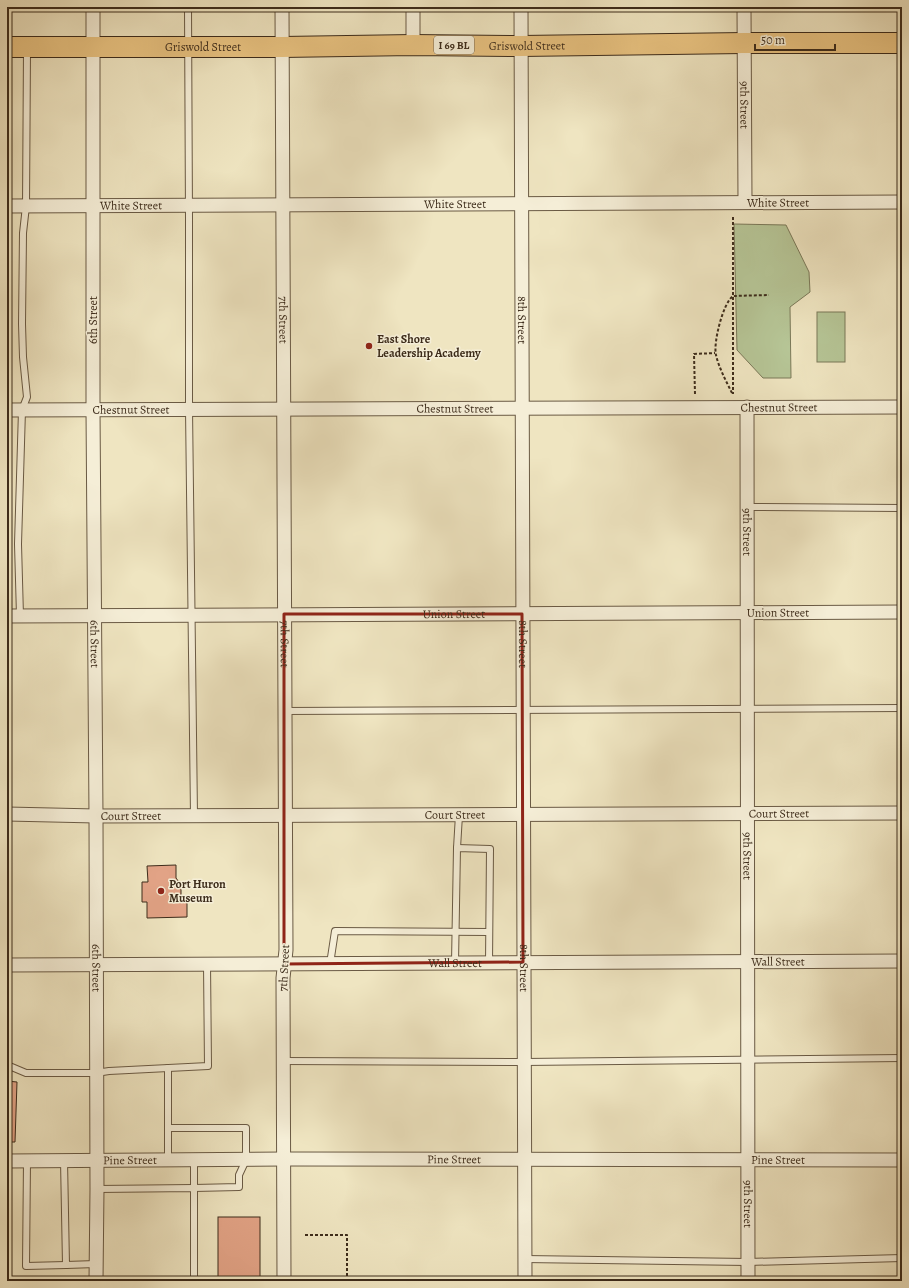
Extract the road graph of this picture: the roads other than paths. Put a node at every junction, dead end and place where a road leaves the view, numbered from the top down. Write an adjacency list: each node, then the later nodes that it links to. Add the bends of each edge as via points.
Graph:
1 (94, 7): 10 (street, 6th Street)
2 (188, 7): 14 (lane)
3 (282, 7): 15 (street, 7th Street)
4 (413, 7): 9 (street)
5 (520, 7): 11 (street, 8th Street)
6 (744, 7): 7 (street, 9th Street)
7 (744, 43): 8 (main road, Griswold Street / I 69 BL); 11 (main road, Griswold Street / I 69 BL); 16 (street, 9th Street)
8 (902, 43)
9 (413, 45): 11 (main road, Griswold Street / I 69 BL); 15 (main road, Griswold Street / I 69 BL)
10 (94, 46): 13 (main road, Griswold Street / I 69 BL); 14 (main road, Griswold Street / I 69 BL); 19 (street, 6th Street)
11 (521, 46): 18 (street, 8th Street)
12 (7, 47): 13 (main road, Griswold Street / I 69 BL)
13 (27, 47): 23 (lane)
14 (188, 47): 15 (main road, Griswold Street / I 69 BL); 20 (lane)
15 (282, 47): 21 (street, 7th Street)
16 (745, 202): 17 (street, White Street); 18 (street, White Street)
17 (902, 202)
18 (521, 204): 21 (street, White Street); 26 (street, 8th Street)
19 (93, 205): 20 (street, White Street); 23 (street, White Street); 30 (street, 6th Street)
20 (189, 205): 21 (street, White Street); 27 (lane)
21 (283, 205): 31 (street, 7th Street)
22 (7, 206): 23 (street, White Street)
23 (26, 206): 29 (lane, via 23,233 22,324 27,397)
24 (747, 407): 25 (street, Chestnut Street); 26 (street, Chestnut Street); 32 (street, 9th Street)
25 (902, 407)
26 (522, 408): 31 (street, Chestnut Street); 37 (street, 8th Street)
27 (189, 409): 30 (street, Chestnut Street); 31 (street, Chestnut Street); 39 (lane)
28 (7, 410): 29 (street, Chestnut Street)
29 (22, 410): 30 (street, Chestnut Street); 40 (lane)
30 (93, 410): 38 (street, 6th Street)
31 (283, 410): 36 (street, 7th Street)
32 (747, 506): 33 (lane); 35 (street, 9th Street)
33 (902, 508)
34 (902, 612): 35 (street, Union Street)
35 (746, 613): 37 (street, Union Street); 42 (street, 9th Street)
36 (284, 614): 37 (street, Union Street); 39 (street, Union Street); 44 (street, 7th Street)
37 (522, 614): 43 (street, 8th Street)
38 (95, 615): 39 (street, Union Street); 40 (street, Union Street); 51 (street, 6th Street)
39 (191, 615): 52 (lane)
40 (13, 616)
41 (902, 708): 42 (lane)
42 (747, 709): 43 (lane); 45 (street, 9th Street)
43 (522, 710): 44 (lane); 50 (street, 8th Street)
44 (284, 711): 48 (street, 7th Street)
45 (748, 813): 46 (street, Court Street); 50 (street, Court Street); 58 (street, 9th Street)
46 (902, 813)
47 (7, 814): 51 (street, Court Street)
48 (284, 815): 49 (street, Court Street); 52 (street, Court Street); 63 (street, 7th Street)
49 (458, 815): 50 (street, Court Street); 53 (lane)
50 (523, 815): 57 (street, 8th Street)
51 (96, 816): 52 (street, Court Street); 61 (street, 6th Street)
52 (194, 816)
53 (457, 848): 54 (lane); 55 (lane, via 490,849)
54 (456, 931): 55 (lane); 59 (lane); 64 (lane, via 335,931)
55 (489, 932): 60 (lane)
56 (902, 961): 58 (street, Wall Street)
57 (523, 962): 58 (street, Wall Street); 60 (street, Wall Street); 69 (street, 8th Street)
58 (748, 962): 67 (street, 9th Street)
59 (455, 963): 60 (street, Wall Street); 64 (street, Wall Street)
60 (489, 963)
61 (96, 964): 62 (street, Wall Street); 65 (street, Wall Street); 72 (street, 6th Street)
62 (207, 964): 63 (street, Wall Street); 71 (lane, via 208,1066)
63 (284, 964): 64 (street, Wall Street); 68 (street, 7th Street)
64 (330, 964)
65 (7, 965)
66 (902, 1058): 67 (lane)
67 (748, 1059): 69 (lane); 80 (street, 9th Street)
68 (283, 1061): 69 (lane); 74 (street, 7th Street)
69 (524, 1062): 75 (street, 8th Street)
70 (7, 1065): 72 (lane, via 26,1072)
71 (168, 1068): 72 (lane); 73 (lane)
72 (96, 1073): 84 (street, 6th Street)
73 (168, 1128): 77 (lane); 79 (lane, via 246,1128)
74 (284, 1159): 75 (street, Pine Street); 79 (street, Pine Street); 94 (street, 7th Street)
75 (524, 1159): 80 (street, Pine Street); 87 (street, 8th Street)
76 (64, 1160): 83 (street, Pine Street); 84 (street, Pine Street); 91 (lane)
77 (168, 1160): 78 (street, Pine Street); 84 (street, Pine Street)
78 (194, 1160): 79 (street, Pine Street); 85 (lane)
79 (246, 1160): 85 (lane, via 239,1175 239,1187)
80 (749, 1160): 81 (street, Pine Street); 89 (street, 9th Street)
81 (902, 1160)
82 (7, 1161): 83 (street, Pine Street)
83 (27, 1161): 91 (lane, via 26,1266)
84 (96, 1161): 86 (street, 6th Street)
85 (194, 1188): 86 (lane); 93 (lane)
86 (97, 1189): 90 (street, 6th Street)
87 (524, 1258): 89 (lane); 95 (street, 8th Street)
88 (902, 1258): 89 (lane)
89 (748, 1262): 96 (street, 9th Street)
90 (96, 1264): 91 (lane); 92 (street, 6th Street)
91 (66, 1265)
92 (96, 1281)
93 (194, 1281)
94 (284, 1281)
95 (525, 1281)
96 (748, 1281)

